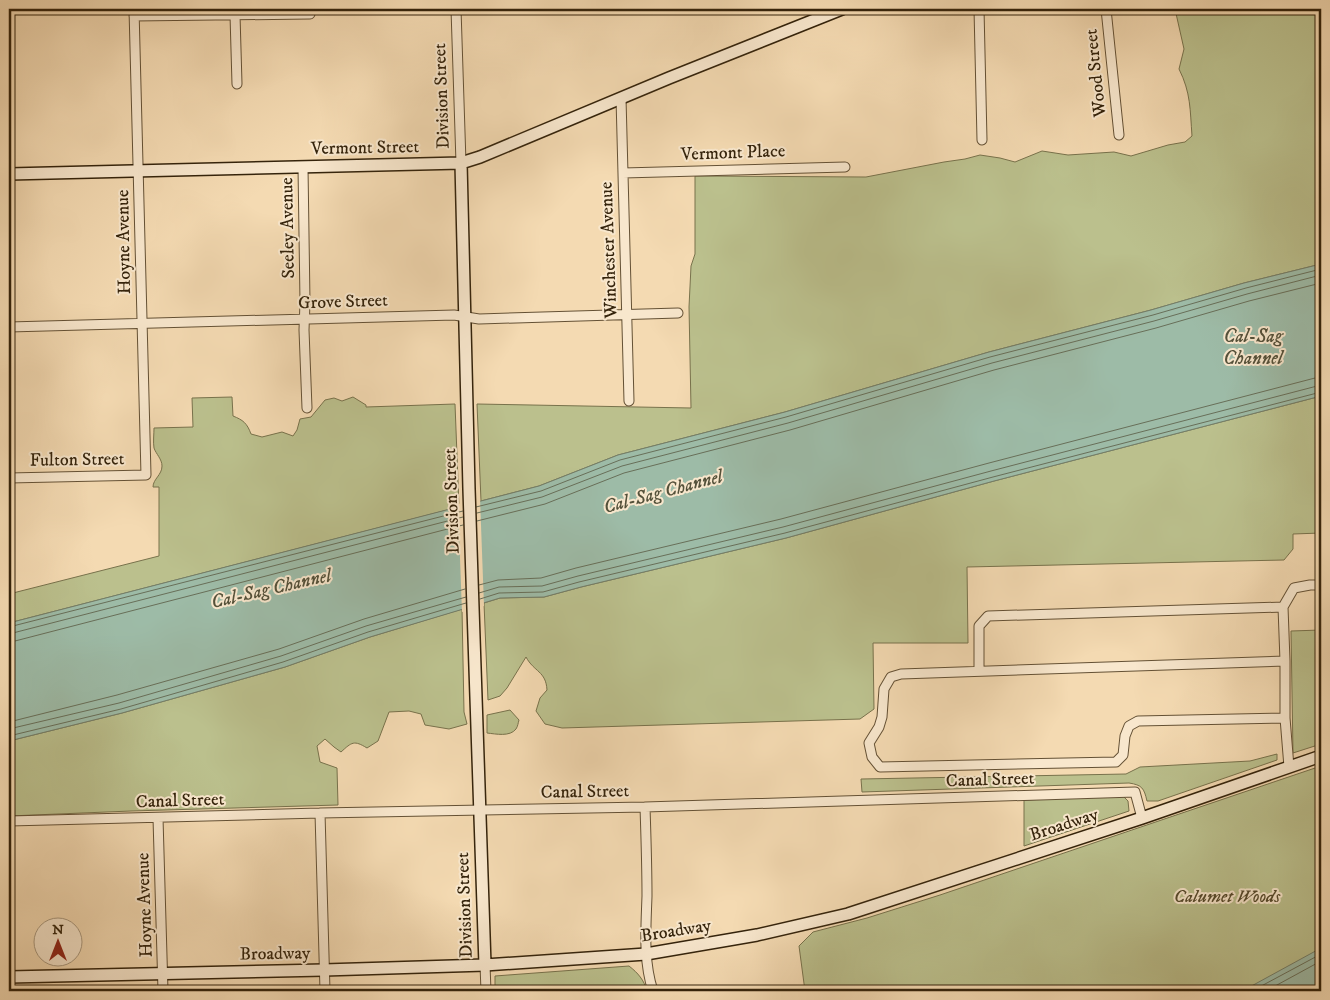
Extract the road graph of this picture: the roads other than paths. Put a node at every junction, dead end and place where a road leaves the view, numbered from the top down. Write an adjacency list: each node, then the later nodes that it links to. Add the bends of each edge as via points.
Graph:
1 (456, 9): 12 (street, Division Street)
2 (842, 9): 9 (street, Vermont Street)
3 (979, 9): 11 (street)
4 (1106, 9): 10 (street, Wood Street)
5 (134, 12): 6 (street); 15 (street, Hoyne Avenue)
6 (231, 13): 7 (street); 8 (street)
7 (310, 14)
8 (237, 84)
9 (621, 98): 12 (street, Vermont Street); 16 (street, Winchester Avenue)
10 (1119, 135)
11 (982, 140)
12 (462, 163): 13 (street, Vermont Street); 20 (street, Division Street)
13 (303, 167): 15 (street, Vermont Street); 21 (street, Seeley Avenue)
14 (845, 167): 16 (street, Vermont Place)
15 (138, 171): 17 (street, Vermont Street); 22 (street, Hoyne Avenue)
16 (623, 173): 19 (street, Winchester Avenue)
17 (9, 174)
18 (678, 313): 19 (street, Grove Street)
19 (626, 315): 20 (street, Grove Street, via 479,319); 24 (street, Winchester Avenue)
20 (465, 316): 21 (street, Grove Street); 36 (street, Division Street)
21 (304, 319): 22 (street, Grove Street); 25 (street, Seeley Avenue)
22 (142, 323): 23 (street, Grove Street); 26 (street, Hoyne Avenue)
23 (9, 326)
24 (630, 401)
25 (307, 408)
26 (146, 475): 27 (street, Fulton Street)
27 (9, 478)
28 (1321, 584): 29 (street, via 1294,588)
29 (1283, 606): 30 (street); 31 (street, via 988,616 979,626)
30 (1285, 662): 31 (street); 32 (street)
31 (979, 671): 32 (street, via 891,677 884,688 879,726 869,743 872,757 880,767 1116,762 1123,755 1129,726 1138,721)
32 (1285, 718): 34 (street)
33 (1321, 756): 34 (street, Broadway)
34 (1289, 767): 39 (street, Broadway)
35 (645, 807): 36 (street, Canal Street); 39 (street, Canal Street, via 1135,792); 41 (street)
36 (479, 811): 37 (street, Canal Street); 42 (street, Division Street)
37 (320, 813): 38 (street, Canal Street); 43 (street)
38 (158, 818): 40 (street, Canal Street); 44 (street, Hoyne Avenue)
39 (1142, 818): 41 (street, Broadway, via 848,914 757,935)
40 (9, 821)
41 (646, 954): 42 (street, Broadway); 49 (street)
42 (485, 965): 43 (street, Broadway); 48 (street, Division Street)
43 (324, 970): 44 (street, Broadway); 47 (street)
44 (163, 974): 45 (street, Broadway); 46 (street, Hoyne Avenue)
45 (9, 977)
46 (163, 991)
47 (325, 991)
48 (486, 991)
49 (653, 991)

